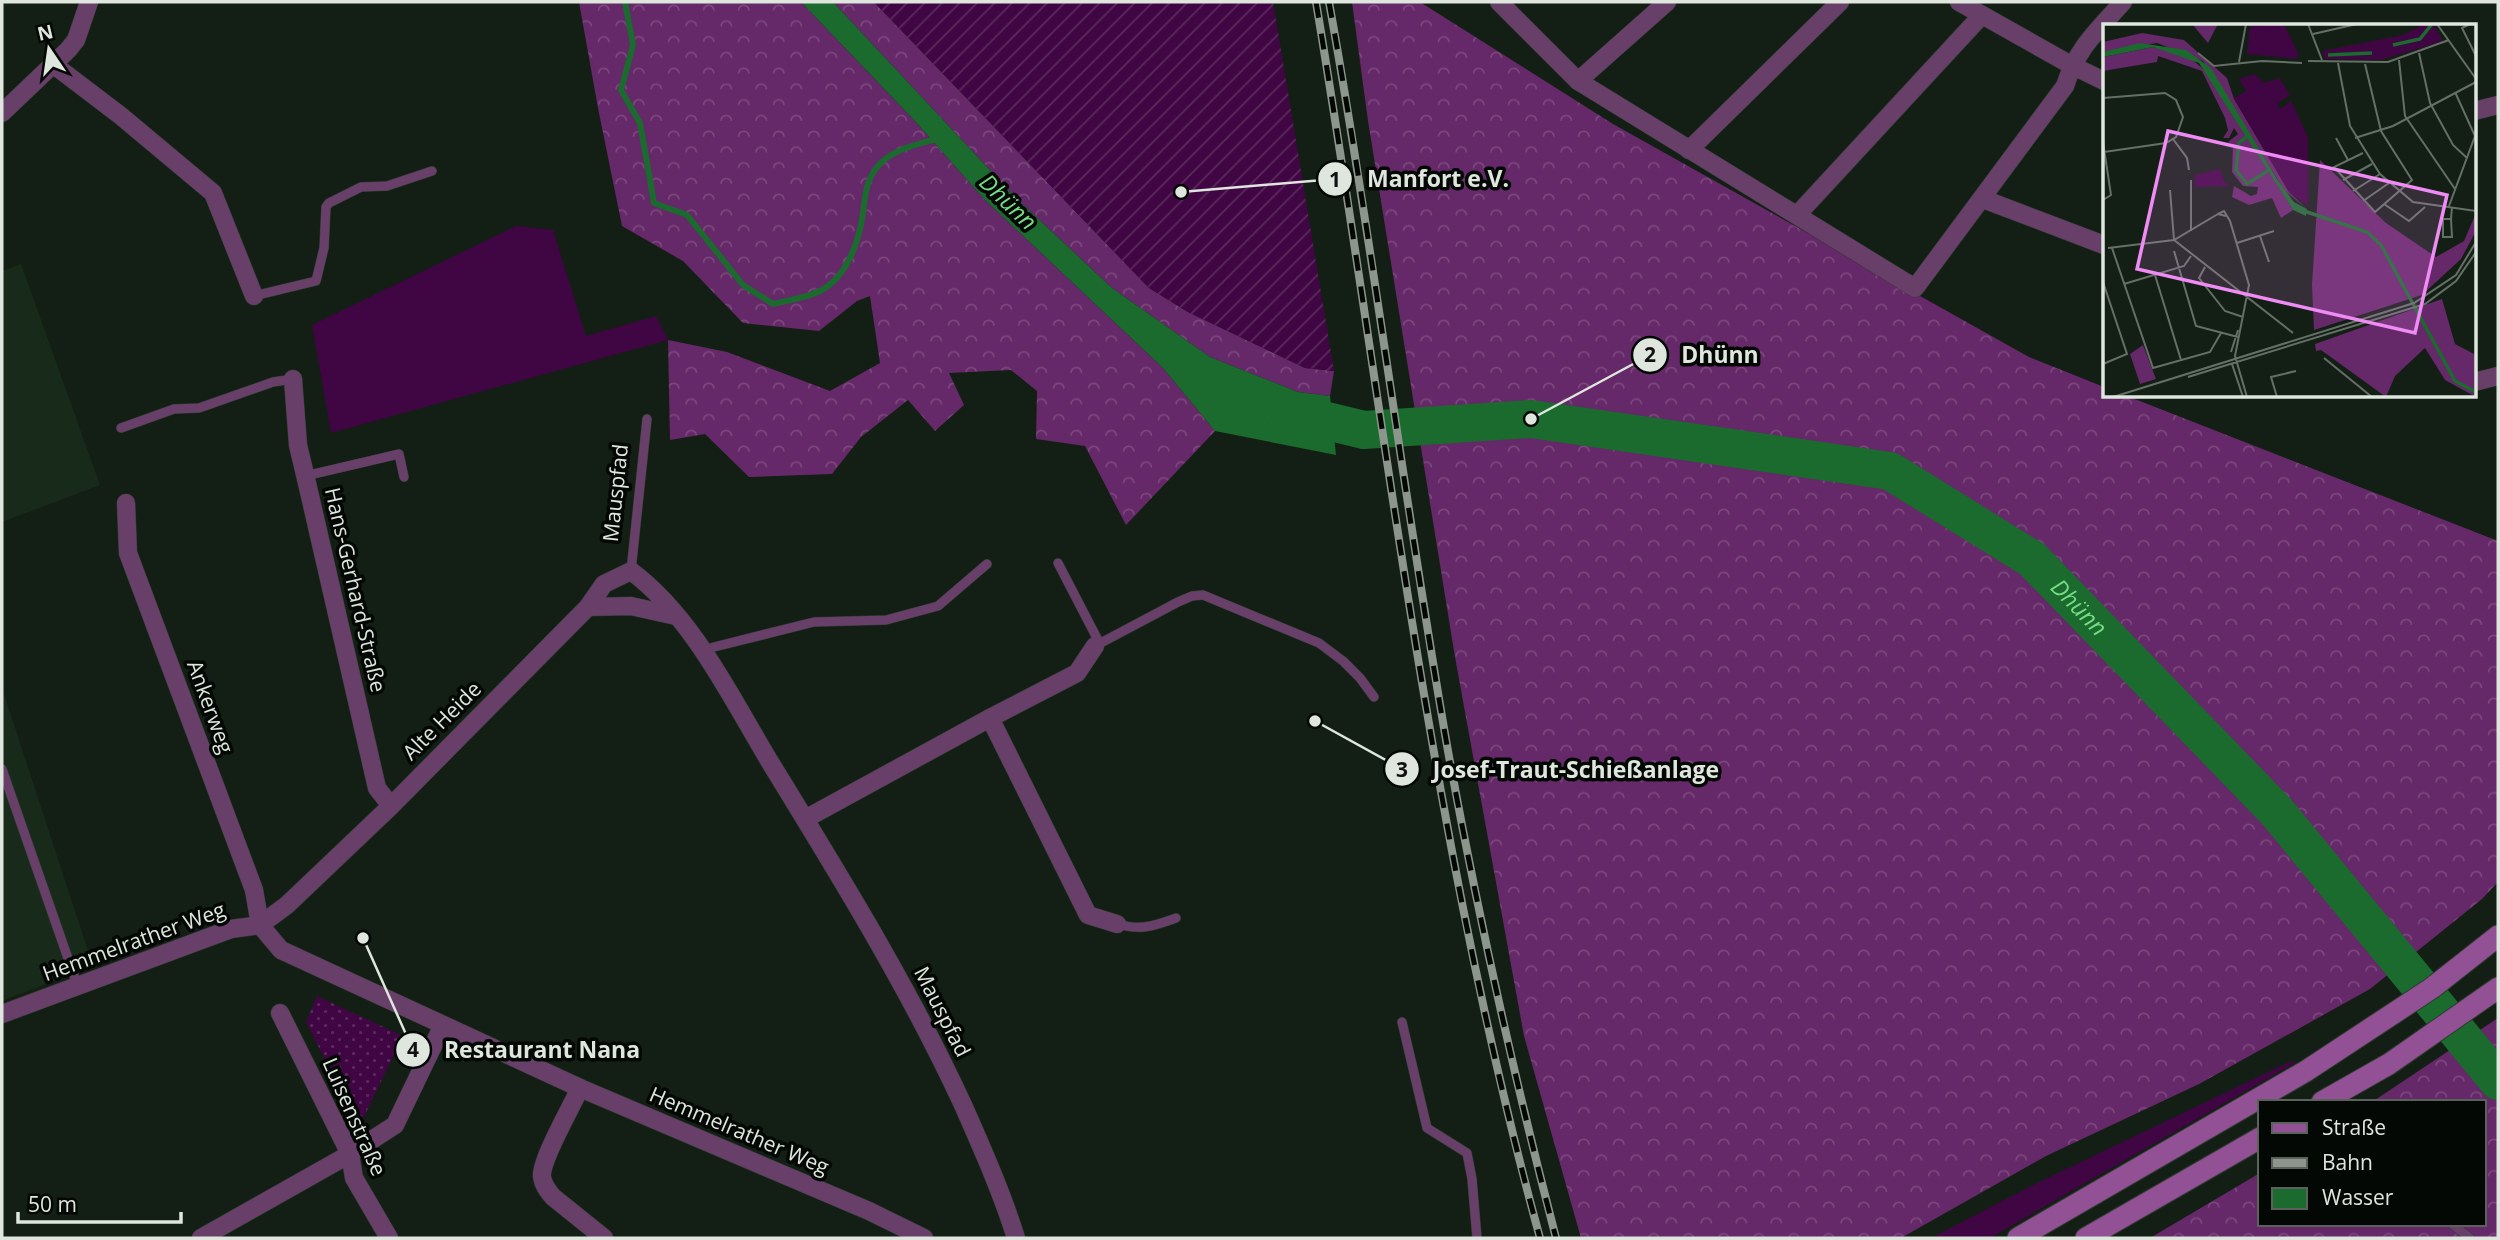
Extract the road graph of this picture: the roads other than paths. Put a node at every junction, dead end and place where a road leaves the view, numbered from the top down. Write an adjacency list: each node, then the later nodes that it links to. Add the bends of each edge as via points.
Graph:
1 (89, 2): 10 (street, via 76,40)
2 (1499, 2): 13 (street)
3 (1667, 2): 13 (street)
4 (1840, 2): 17 (street)
5 (1959, 2): 7 (street)
6 (2123, 2): 8 (street)
7 (1982, 15): 11 (street); 20 (street)
8 (2103, 24)
9 (2103, 24): 11 (street)
10 (54, 65): 16 (street); 22 (street, via 213,193)
11 (2071, 65): 12 (street); 19 (street, via 2065,86)
12 (2103, 80)
13 (1578, 81): 17 (street)
14 (2498, 105): 15 (street)
15 (2476, 110)
16 (2, 113)
17 (1689, 150): 20 (street)
18 (432, 171): 22 (lane, via 387,186 361,187 329,203 316,281)
19 (1983, 199): 20 (street, via 1915,288); 21 (street)
20 (1797, 215)
21 (2103, 244)
22 (254, 296)
23 (2498, 376): 25 (street)
24 (293, 379): 27 (lane, via 199,408 174,409); 28 (street, Hans-Gerhard-Straße)
25 (2476, 382)
26 (648, 419): 33 (lane, Mauspfad)
27 (121, 428)
28 (305, 476): 29 (lane, via 399,454); 41 (street, Hans-Gerhard-Straße, via 377,788)
29 (404, 477)
30 (126, 503): 45 (street, Ankerweg, via 128,553 254,890)
31 (1058, 563): 36 (lane)
32 (987, 564): 37 (lane, via 938,606 886,620 814,622)
33 (631, 571): 34 (street, Mauspfad, via 604,584); 35 (street, Mauspfad, via 653,588)
34 (588, 607): 35 (street, via 631,606); 41 (street, Alte Heide)
35 (676, 616): 37 (street, Mauspfad)
36 (1097, 645): 38 (lane, via 1178,602 1203,595 1320,643 1343,661); 39 (street, via 1077,673)
37 (702, 650): 42 (street, Mauspfad)
38 (1374, 697)
39 (990, 718): 42 (street); 44 (street, via 1088,915)
40 (2, 768): 47 (lane)
41 (391, 806): 45 (street, Alte Heide)
42 (805, 819): 62 (street, Mauspfad, via 936,1047 986,1156)
43 (1176, 918): 44 (lane, via 1133,929)
44 (1117, 924)
45 (260, 925): 47 (street, Hemmelrather Weg, via 231,929); 52 (street, Hemmelrather Weg, via 281,950)
46 (2497, 937): 64 (main road, via 2432,988 2295,1078)
47 (78, 987): 50 (street, Hemmelrather Weg)
48 (2498, 988): 54 (main road)
49 (280, 1013): 56 (street, Luisenstraße)
50 (2, 1014)
51 (1402, 1022): 63 (lane, via 1427,1128 1467,1153)
52 (443, 1025): 53 (street, Hemmelrather Weg); 56 (street, via 395,1125)
53 (580, 1088): 60 (street, via 541,1175 553,1197); 61 (street, Hemmelrather Weg)
54 (2332, 1099)
55 (2258, 1139): 65 (main road)
56 (351, 1154): 58 (street); 59 (street, Luisenstraße, via 354,1178)
57 (2455, 1226): 66 (lane)
58 (201, 1238)
59 (389, 1238)
60 (604, 1238)
61 (924, 1238)
62 (1016, 1238)
63 (1476, 1238)
64 (2018, 1238)
65 (2086, 1238)
66 (2470, 1238)

